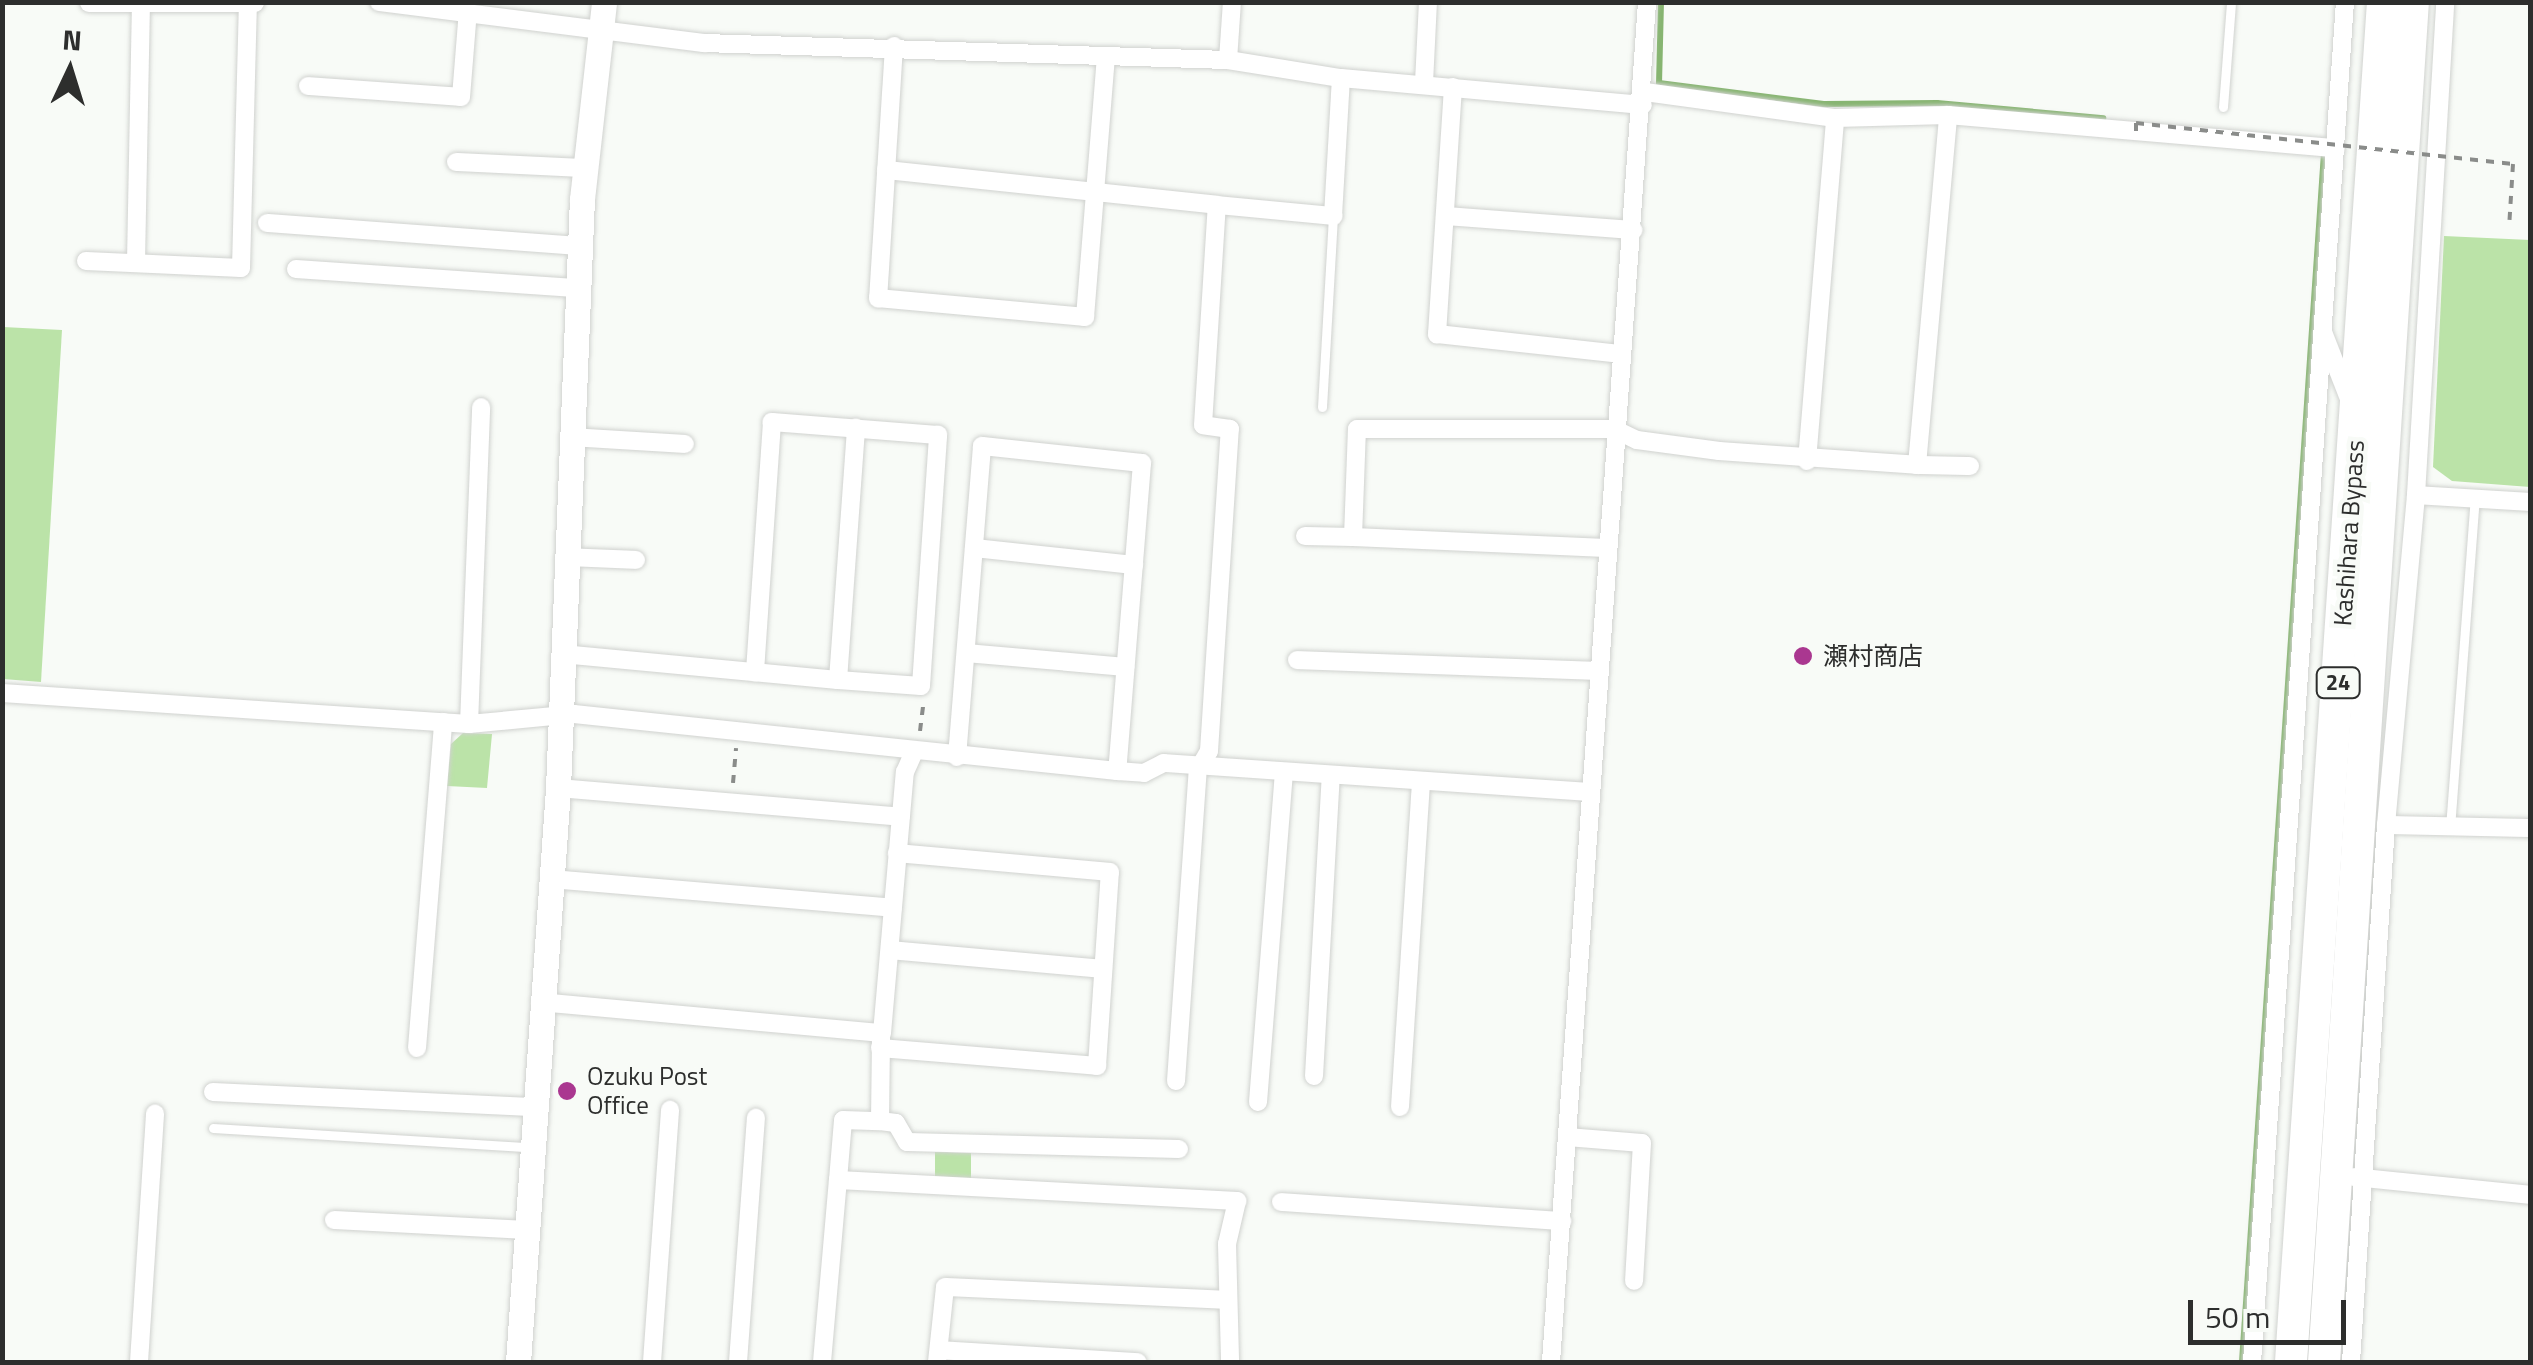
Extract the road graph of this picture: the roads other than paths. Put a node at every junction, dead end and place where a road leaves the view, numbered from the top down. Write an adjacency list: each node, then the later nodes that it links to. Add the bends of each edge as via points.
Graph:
1 (380, 2): 13 (street)
2 (1232, 2): 17 (street)
3 (1428, 2): 19 (street)
4 (1647, 2): 22 (street)
5 (2231, 2): 23 (lane)
6 (2345, 2): 26 (street)
7 (2382, 2): 45 (highway, Kashihara Bypass / 24)
8 (2413, 2): 109 (highway, Kashihara Bypass / 24)
9 (2444, 2): 53 (street)
10 (88, 3): 12 (street)
11 (252, 3): 12 (street); 38 (street, via 240,268)
12 (141, 6): 38 (street)
13 (468, 10): 14 (street); 20 (street, via 462,97)
14 (602, 14): 15 (street, via 704,42); 28 (street)
15 (894, 46): 16 (street); 29 (street)
16 (1106, 58): 17 (street); 30 (street)
17 (1228, 60): 18 (street)
18 (1341, 78): 19 (street); 32 (street)
19 (1424, 83): 21 (street)
20 (308, 86)
21 (1453, 87): 22 (street); 33 (street)
22 (1644, 98): 25 (street); 35 (street)
23 (2222, 107)
24 (1948, 116): 25 (street); 26 (street); 51 (street)
25 (1835, 118): 50 (street)
26 (2336, 148): 41 (street)
27 (456, 162): 28 (street)
28 (584, 168): 36 (street)
29 (886, 170): 30 (street); 30 (street, via 878,298 1085,318)
30 (1096, 190): 31 (street)
31 (1217, 205): 32 (street); 76 (street, via 1202,425 1230,428 1210,751)
32 (1333, 216): 44 (lane)
33 (1445, 216): 35 (street); 42 (street, via 1438,334)
34 (267, 223): 36 (street)
35 (1634, 230): 42 (street)
36 (580, 246): 40 (street)
37 (86, 261): 38 (street)
38 (136, 262)
39 (296, 269): 40 (street)
40 (578, 288): 48 (street)
41 (2320, 327): 45 (street); 127 (street)
42 (1620, 354): 47 (street)
43 (480, 407): 73 (street)
44 (1322, 407)
45 (2356, 420): 109 (highway, Kashihara Bypass / 24)
46 (856, 428): 68 (street, via 772,422); 69 (street); 69 (street, via 938,435 920,686)
47 (1614, 429): 50 (street, via 1637,440); 57 (street, via 1357,429); 59 (street)
48 (572, 437): 49 (street); 60 (street)
49 (686, 444)
50 (1807, 461): 51 (street)
51 (1918, 465): 52 (street)
52 (1970, 466)
53 (2416, 494): 54 (street); 84 (street)
54 (2475, 498): 55 (street); 85 (lane)
55 (2530, 502)
56 (1305, 536): 57 (street)
57 (1353, 538): 59 (street)
58 (974, 548): 62 (street); 62 (street, via 982,446 1142,463); 63 (street)
59 (1606, 548): 67 (street)
60 (565, 557): 61 (street); 64 (street)
61 (636, 560)
62 (1134, 565): 66 (street)
63 (966, 653): 66 (street); 75 (street)
64 (562, 654): 68 (street); 71 (street)
65 (1298, 660): 67 (street)
66 (1125, 667): 77 (street)
67 (1597, 671): 82 (street)
68 (755, 672): 69 (street)
69 (838, 680)
70 (2, 693): 72 (street)
71 (558, 721): 73 (street); 74 (street, via 574,714 738,728 898,744); 81 (street)
72 (444, 722): 73 (street); 94 (street)
73 (468, 724)
74 (912, 754): 75 (street); 83 (street)
75 (957, 757): 77 (street)
76 (1198, 770): 77 (street, via 1164,762 1144,773); 78 (street); 96 (street)
77 (1117, 771)
78 (1284, 774): 79 (street); 98 (street)
79 (1331, 776): 80 (street); 95 (street)
80 (1421, 782): 82 (street); 99 (street)
81 (558, 788): 83 (street); 88 (street)
82 (1588, 792): 106 (street)
83 (901, 817): 87 (street)
84 (2386, 824): 85 (street); 109 (street)
85 (2450, 828): 86 (street)
86 (2530, 828)
87 (897, 853): 89 (street); 91 (street, via 1110,872)
88 (551, 878): 89 (street); 92 (street)
89 (893, 908): 90 (street)
90 (890, 950): 91 (street); 93 (street)
91 (1103, 969): 93 (street, via 1097,1066)
92 (540, 1002): 93 (street); 100 (street)
93 (881, 1041): 104 (street)
94 (417, 1048)
95 (1314, 1076)
96 (1176, 1081)
97 (214, 1092): 100 (street)
98 (1258, 1102)
99 (1400, 1106)
100 (531, 1108): 107 (street)
101 (670, 1110): 121 (street)
102 (155, 1114): 119 (street)
103 (756, 1118): 122 (street)
104 (880, 1121): 108 (street, via 896,1123 907,1142); 110 (street, via 843,1120)
105 (213, 1128): 107 (lane)
106 (1567, 1136): 114 (street); 116 (street, via 1642,1143)
107 (528, 1147): 115 (street)
108 (1179, 1148)
109 (2334, 1175): 111 (street); 128 (highway, Kashihara Bypass / 24); 129 (highway, Kashihara Bypass / 24); 130 (street)
110 (838, 1180): 117 (street, via 1237,1201 1226,1244); 123 (street)
111 (2530, 1194)
112 (1281, 1202): 114 (street)
113 (334, 1220): 115 (street)
114 (1562, 1221): 126 (street)
115 (523, 1230): 120 (street)
116 (1634, 1281)
117 (1226, 1300): 118 (street, via 945,1287); 125 (street)
118 (938, 1356): 124 (street)
119 (139, 1362)
120 (518, 1362)
121 (652, 1362)
122 (738, 1362)
123 (822, 1362)
124 (1138, 1362)
125 (1230, 1362)
126 (1551, 1362)
127 (2252, 1362)
128 (2292, 1362)
129 (2324, 1362)
130 (2351, 1362)

